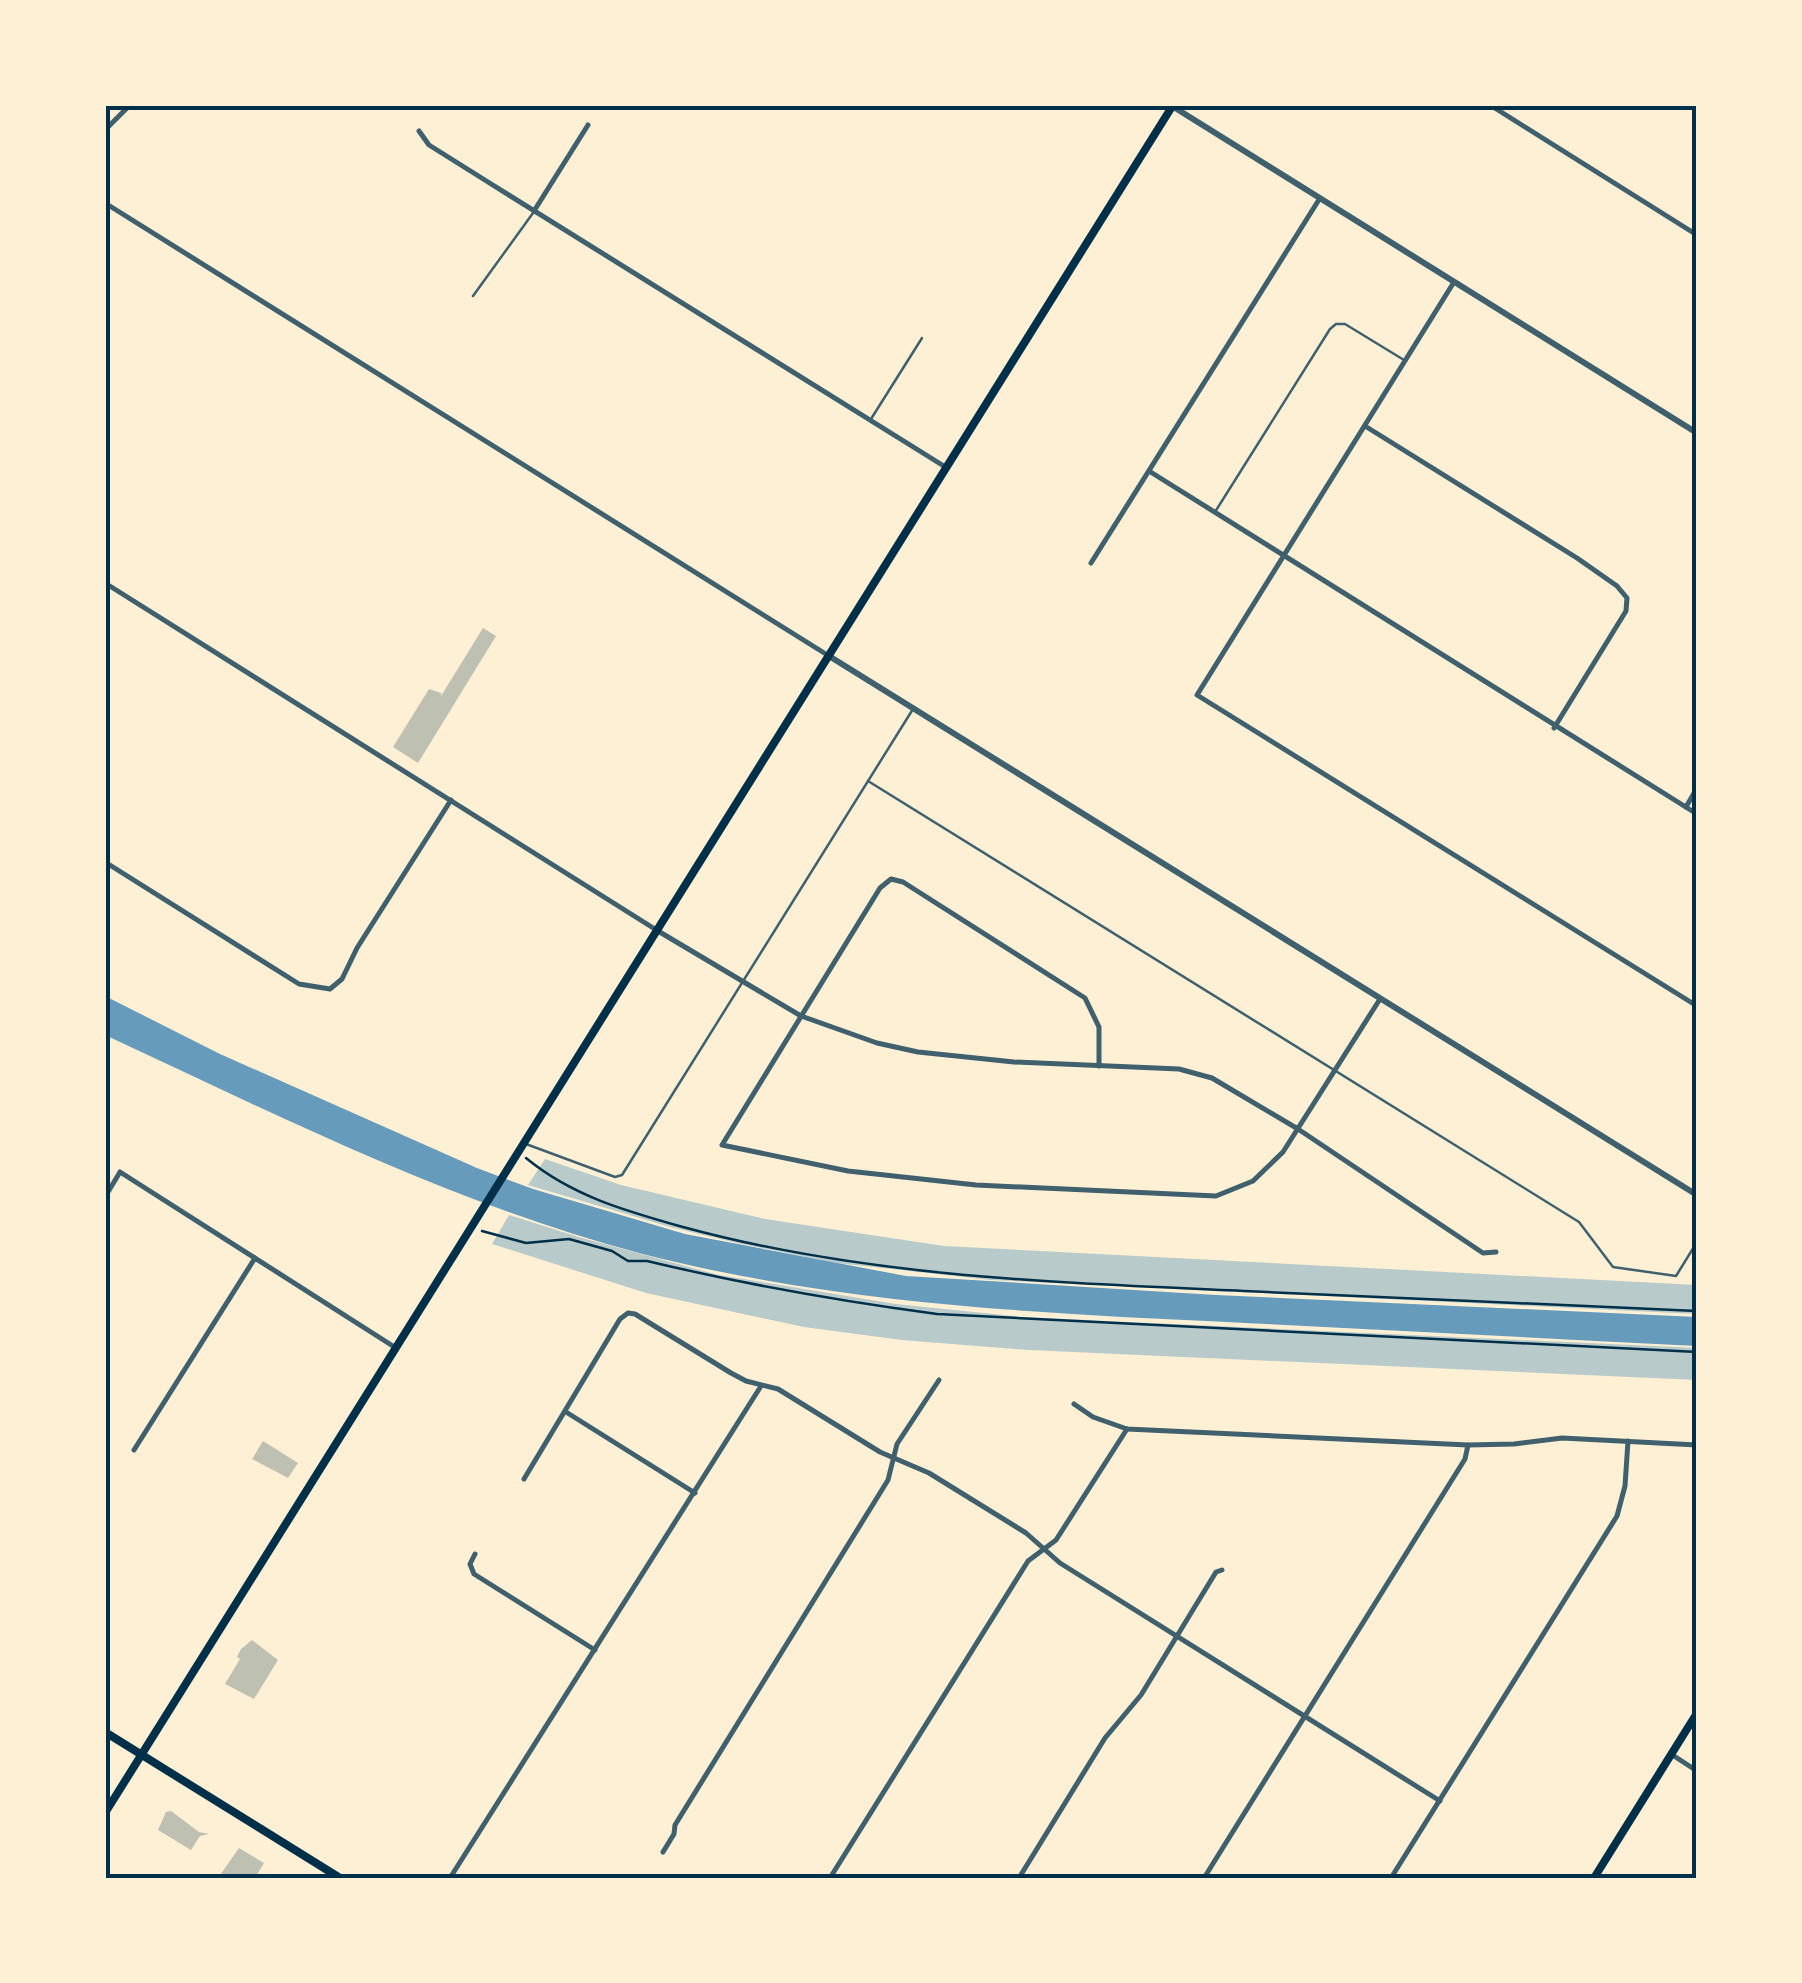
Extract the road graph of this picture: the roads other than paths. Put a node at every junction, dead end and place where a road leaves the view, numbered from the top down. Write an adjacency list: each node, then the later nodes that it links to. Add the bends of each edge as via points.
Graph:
1 (130, 105): 5 (street)
2 (1172, 105): 7 (street); 18 (main road)
3 (1490, 105): 10 (street)
4 (588, 125): 9 (street)
5 (105, 130)
6 (419, 130): 9 (street, via 430,144)
7 (1320, 198): 11 (street); 19 (street)
8 (105, 204): 24 (street)
9 (534, 212): 12 (lane); 15 (street)
10 (1697, 235)
11 (1454, 282): 14 (street); 17 (street)
12 (473, 296)
13 (922, 338): 15 (lane)
14 (1405, 361): 16 (street); 20 (lane, via 1336,324)
15 (870, 420): 18 (street)
16 (1364, 426): 21 (street); 26 (street, via 1577,558 1627,598 1626,610)
17 (1697, 433)
18 (947, 468): 24 (main road)
19 (1149, 472): 20 (street); 22 (street)
20 (1214, 514): 21 (street)
21 (1281, 557): 26 (street); 36 (street, via 1197,694)
22 (1091, 562)
23 (105, 583): 29 (street)
24 (829, 656): 25 (street); 33 (main road)
25 (914, 709): 27 (lane); 35 (street)
26 (1554, 728): 30 (street)
27 (868, 781): 34 (lane); 39 (lane)
28 (1697, 788): 30 (street)
29 (451, 800): 32 (street, via 342,980 330,989 299,984); 33 (street)
30 (1686, 807): 31 (street)
31 (1697, 814)
32 (105, 862)
33 (658, 931): 34 (street); 41 (main road)
34 (742, 983): 37 (street); 41 (lane, via 622,1175)
35 (1380, 1000): 39 (street); 42 (street)
36 (1697, 1006)
37 (800, 1016): 38 (street, via 918,1052); 38 (street, via 891,879 1085,998 1099,1028); 40 (street, via 722,1145 848,1171 976,1185 1216,1196 1268,1170)
38 (1098, 1066): 40 (street, via 1179,1069 1212,1078)
39 (1334, 1070): 40 (street); 44 (lane, via 1579,1222 1612,1267 1676,1276)
40 (1298, 1129): 45 (street, via 1483,1253)
41 (522, 1148): 47 (main road)
42 (1697, 1195)
43 (105, 1196): 46 (street, via 120,1172)
44 (1697, 1242)
45 (1496, 1252)
46 (255, 1258): 47 (street); 56 (street)
47 (396, 1348): 68 (main road)
48 (939, 1380): 57 (street)
49 (762, 1385): 51 (street, via 628,1313); 57 (street); 59 (street)
50 (1074, 1404): 52 (street)
51 (566, 1412): 58 (street); 59 (street)
52 (1128, 1429): 54 (street); 60 (street, via 1056,1540)
53 (1628, 1442): 54 (street); 55 (street); 71 (street, via 1617,1516)
54 (1468, 1444): 66 (street, via 1455,1476)
55 (1697, 1445)
56 (134, 1450)
57 (893, 1458): 60 (street, via 929,1472); 73 (street, via 888,1480)
58 (524, 1479)
59 (695, 1493): 64 (street)
60 (1042, 1548): 63 (street); 76 (street, via 1028,1560)
61 (474, 1554): 64 (street, via 471,1570)
62 (1222, 1570): 63 (street)
63 (1178, 1634): 66 (street); 77 (street)
64 (595, 1650): 75 (street)
65 (1697, 1713): 69 (main road)
66 (1306, 1715): 71 (street); 78 (street)
67 (105, 1732): 68 (main road)
68 (142, 1754): 72 (main road); 74 (main road)
69 (1671, 1754): 70 (street); 80 (main road)
70 (1697, 1771)
71 (1440, 1801): 79 (street)
72 (105, 1812)
73 (663, 1852)
74 (340, 1878)
75 (450, 1878)
76 (830, 1878)
77 (1019, 1878)
78 (1204, 1878)
79 (1391, 1878)
80 (1594, 1878)

